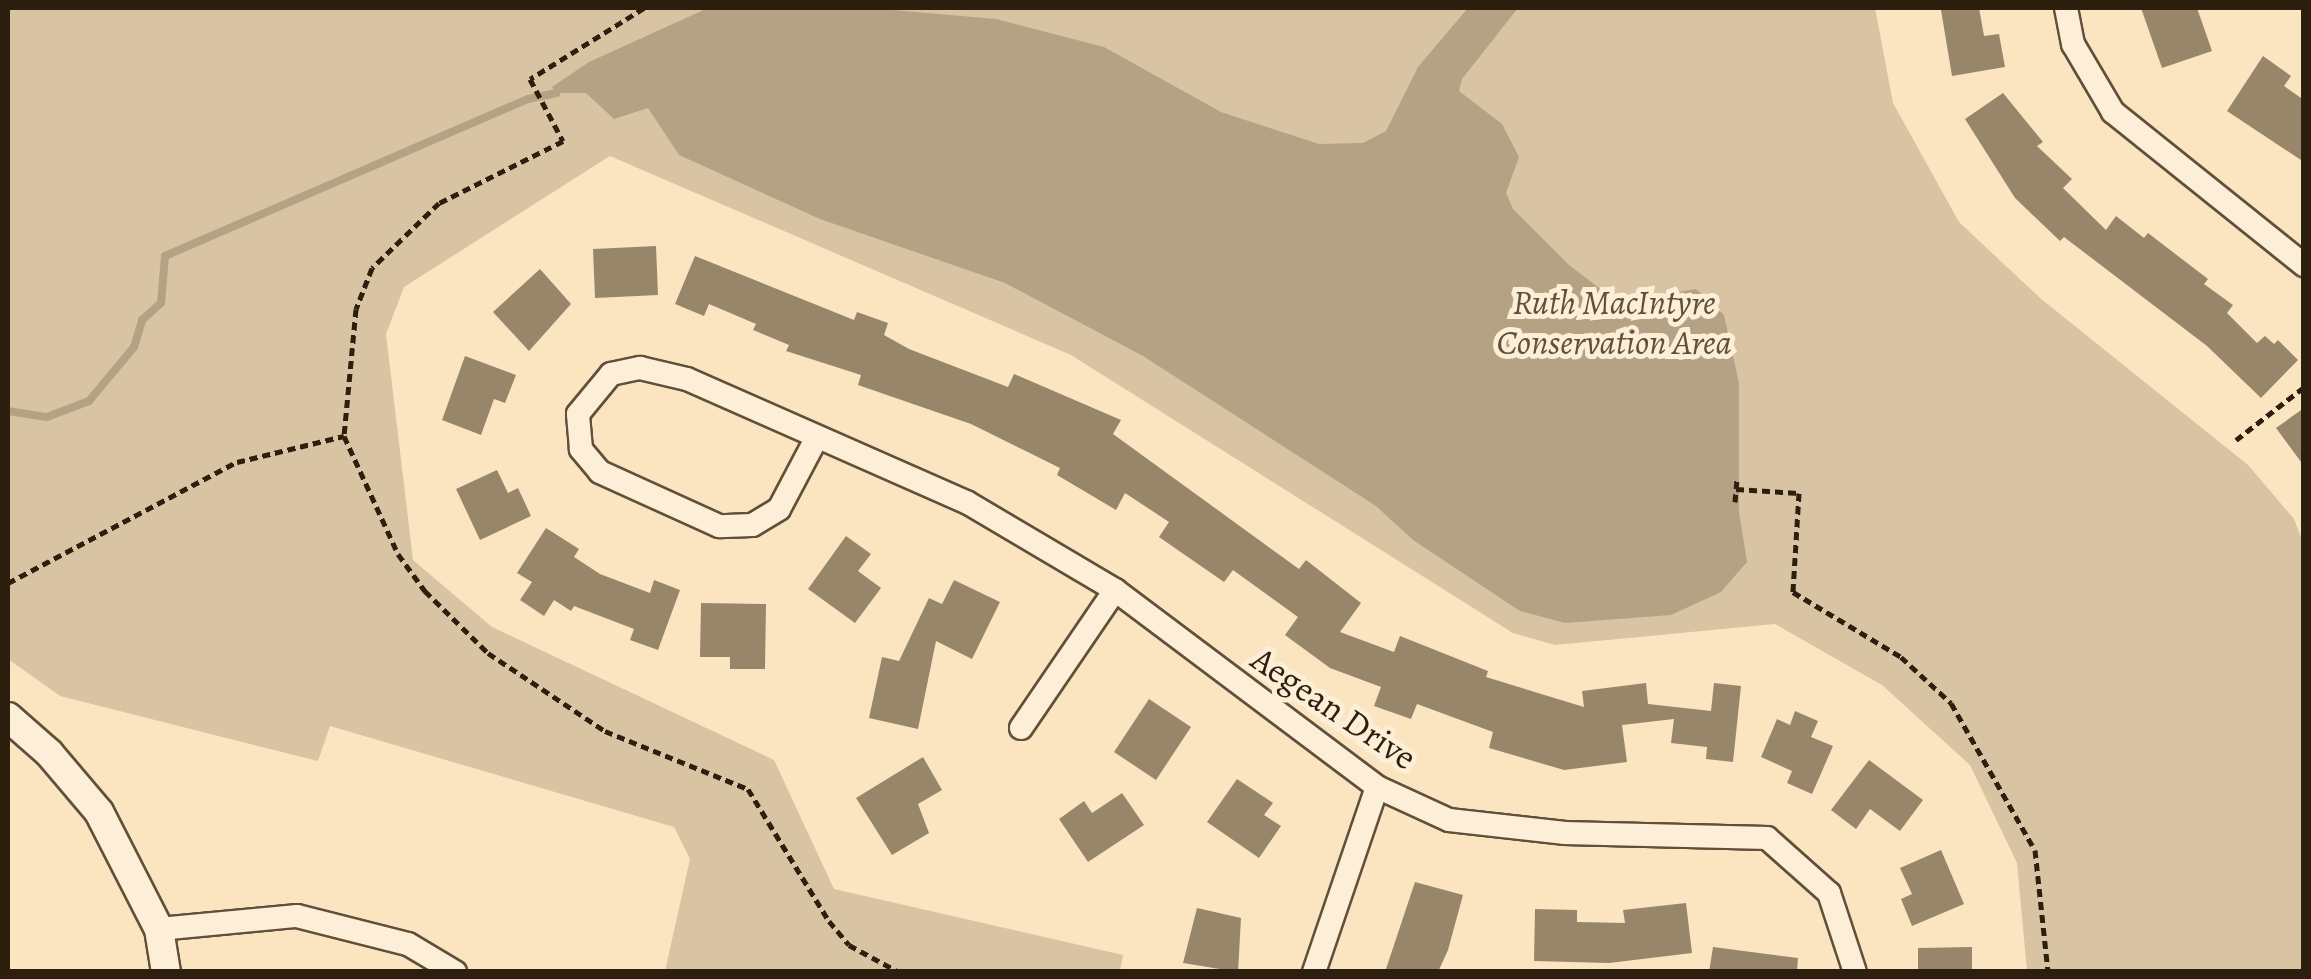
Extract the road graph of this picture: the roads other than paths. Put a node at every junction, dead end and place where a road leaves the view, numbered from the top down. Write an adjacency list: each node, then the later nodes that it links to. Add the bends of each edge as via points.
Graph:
1 (2066, 8): 2 (street, via 2074,44 2113,112)
2 (2304, 266)
3 (817, 437): 3 (street, Aegean Drive, via 686,379 640,368 611,374 578,414 581,448 600,472 719,526 752,525 779,509); 4 (street, Aegean Drive, via 968,503)
4 (1115, 590): 6 (street); 7 (street, Aegean Drive)
5 (8, 718): 8 (street, via 49,753 98,812)
6 (1021, 728)
7 (1377, 787): 11 (street); 12 (street, Aegean Drive, via 1449,820 1565,832 1767,838 1828,893)
8 (159, 929): 9 (street); 10 (street, via 298,916 408,944)
9 (166, 972)
10 (455, 972)
11 (1314, 972)
12 (1854, 972)

